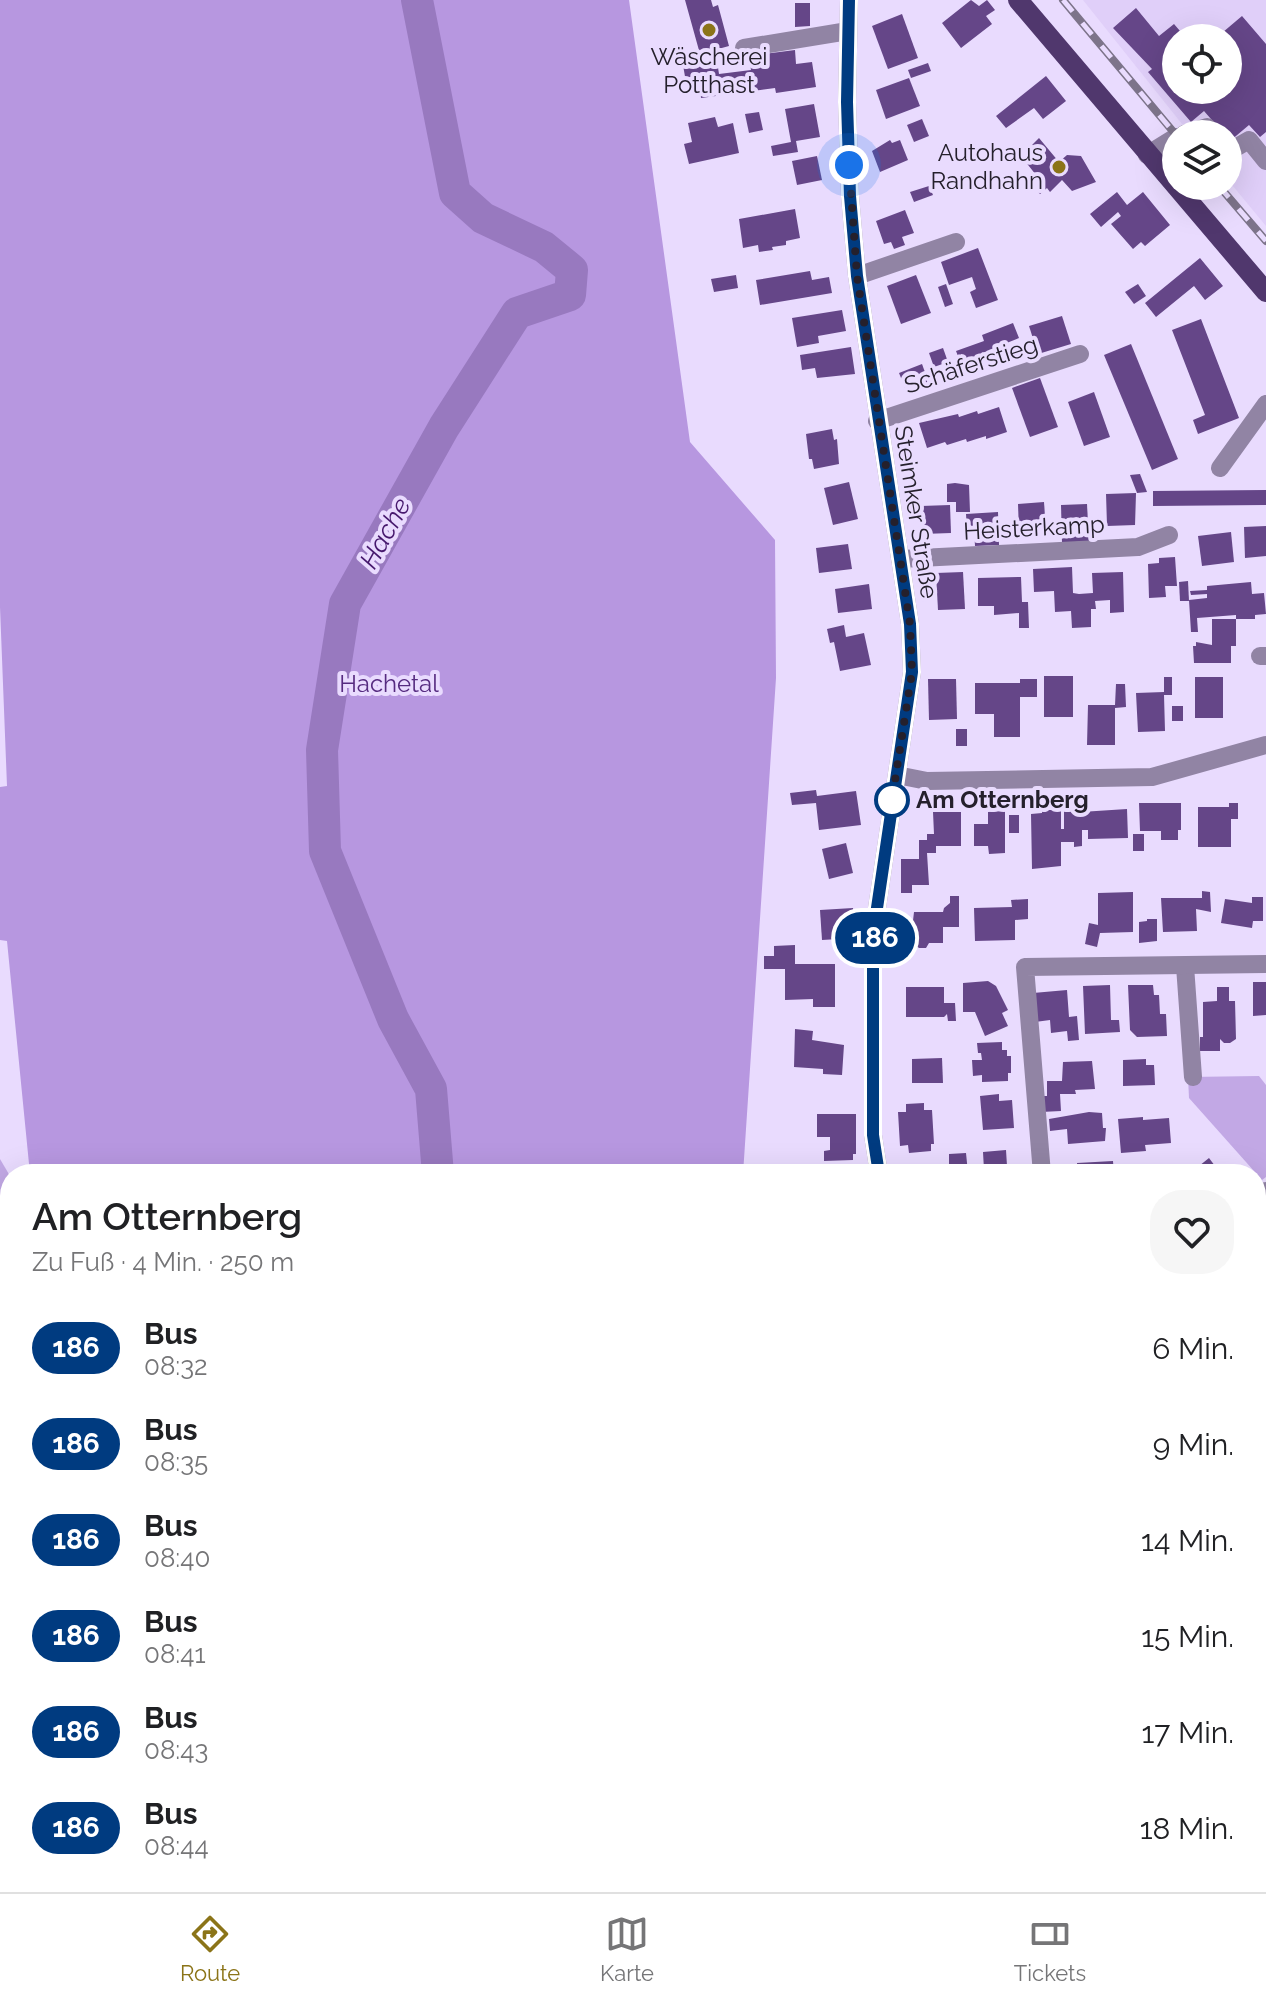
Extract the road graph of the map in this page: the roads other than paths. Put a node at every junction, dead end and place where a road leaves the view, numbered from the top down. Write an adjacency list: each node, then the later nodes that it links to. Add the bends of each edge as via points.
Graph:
1 (849, 0): 3 (street, Steimker Straße)
2 (1018, 0): 7 (main road)
3 (848, 31): 4 (street); 10 (street, Steimker Straße, via 848,149)
4 (744, 48)
5 (1242, 144): 8 (street, via 1249,140)
6 (1162, 146): 7 (street)
7 (1147, 155): 11 (main road)
8 (1266, 161)
9 (956, 242): 10 (street)
10 (857, 276): 14 (street, Steimker Straße)
11 (1266, 292)
12 (1080, 354): 14 (street, Schäferstieg)
13 (1266, 404): 15 (street)
14 (877, 421): 17 (street, Steimker Straße)
15 (1220, 468)
16 (1169, 535): 17 (street, Heisterkamp, via 1138,547)
17 (900, 559): 19 (street, Steimker Straße, via 912,672)
18 (1266, 745): 19 (street, via 1152,777 927,781)
19 (897, 775): 23 (street, Steimker Straße, via 873,968)
20 (1266, 964): 21 (street)
21 (1185, 966): 22 (street); 24 (street, via 1025,967)
22 (1193, 1077)
23 (877, 1164)
24 (1041, 1164)

